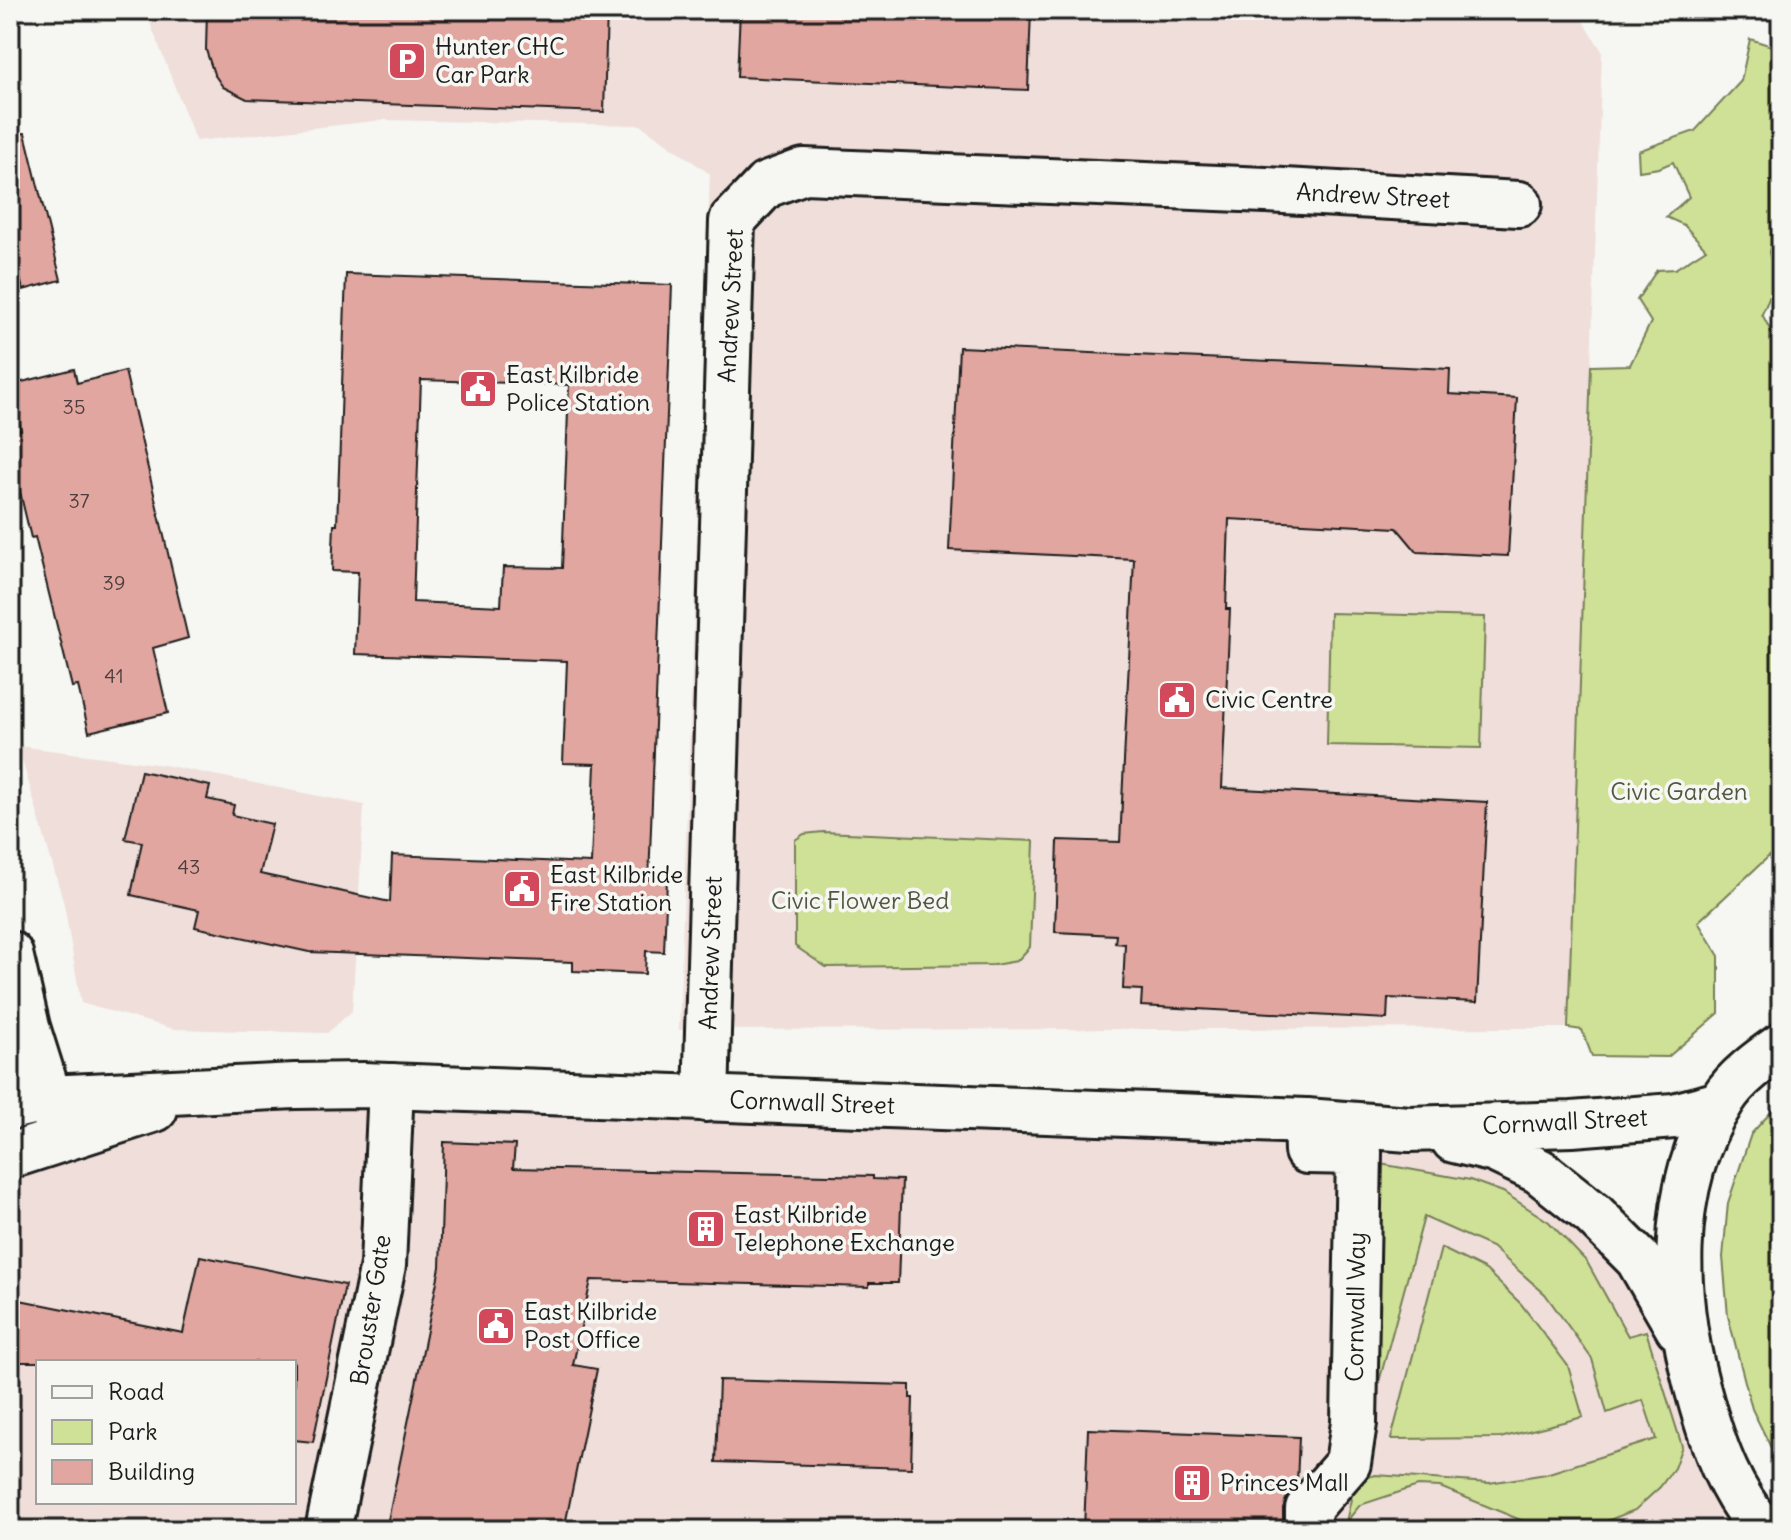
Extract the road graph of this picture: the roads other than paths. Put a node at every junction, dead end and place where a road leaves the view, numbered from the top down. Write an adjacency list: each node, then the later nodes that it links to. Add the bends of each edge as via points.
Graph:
1 (1519, 204): 5 (street, Andrew Street, via 804,171 766,185 732,221)
2 (10, 954): 7 (street)
3 (1781, 1046): 6 (street)
4 (391, 1086): 5 (street, Cornwall Street); 7 (street, Cornwall Street, via 215,1090); 12 (street, Brouster Gate, via 383,1265)
5 (706, 1099): 8 (street, Cornwall Street)
6 (1720, 1104): 9 (street, Cornwall Street, via 1631,1120); 11 (street, via 1708,1124 1684,1199 1678,1257)
7 (40, 1115): 10 (street, Cornwall Street)
8 (1306, 1121): 9 (street, Cornwall Street); 13 (street, Cornwall Way, via 1307,1151 1359,1152 1354,1423 1348,1463 1308,1509)
9 (1409, 1129): 11 (street, Cornwall Street, via 1495,1150 1539,1171 1593,1214 1638,1259)
10 (10, 1156)
11 (1690, 1360): 14 (street, via 1730,1485)
12 (328, 1530)
13 (1308, 1530)
14 (1763, 1530)

